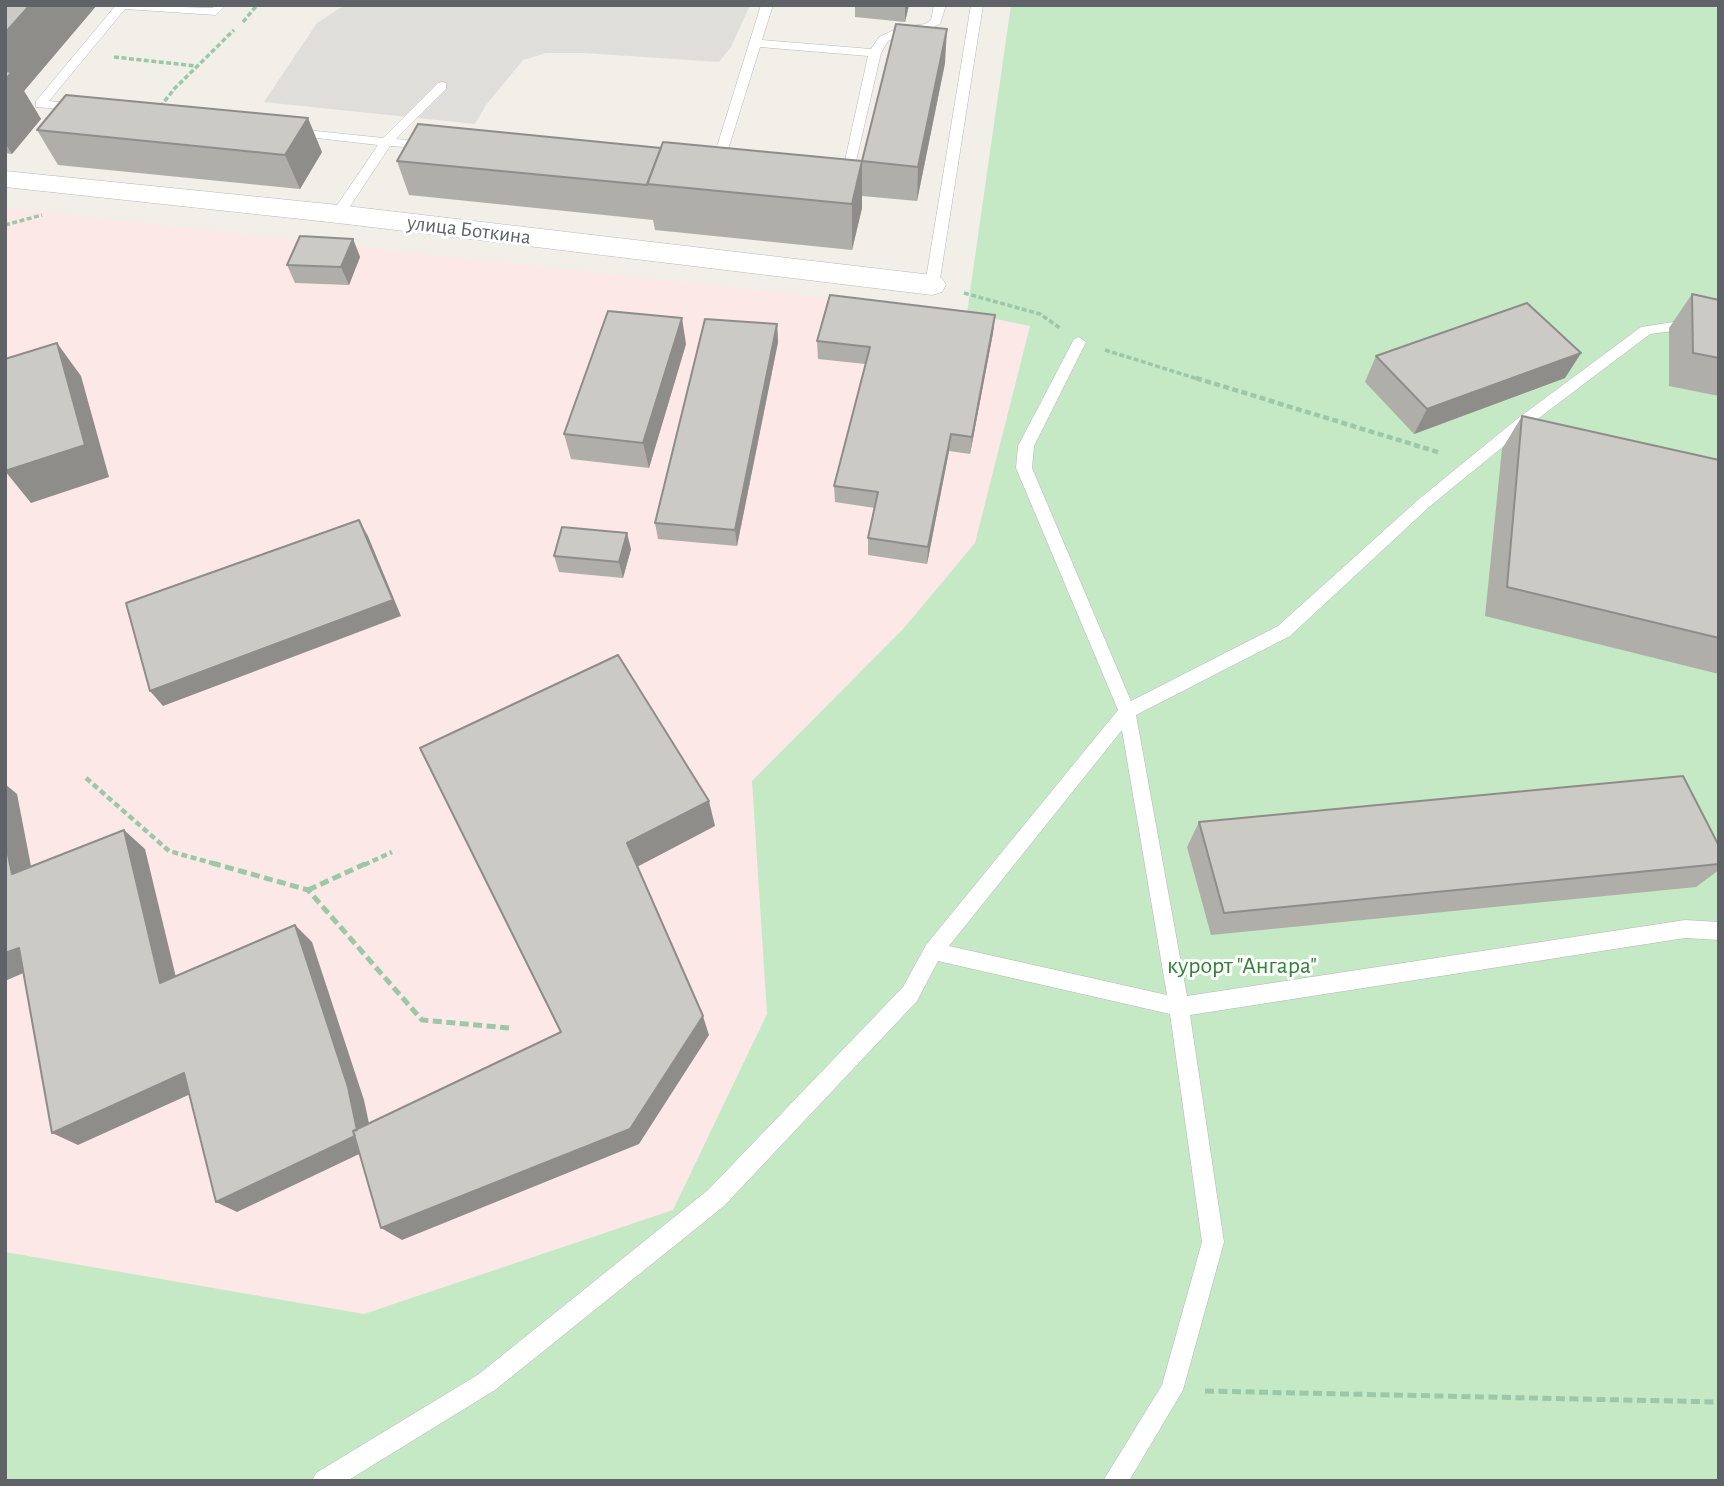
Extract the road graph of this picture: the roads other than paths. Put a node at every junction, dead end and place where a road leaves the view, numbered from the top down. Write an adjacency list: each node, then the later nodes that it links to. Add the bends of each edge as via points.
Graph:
1 (123, 5): 2 (lane, via 216,12); 9 (lane, via 40,104)
2 (220, 5)
3 (767, 5): 6 (lane)
4 (940, 5): 7 (lane, via 936,22 892,34)
5 (977, 5): 17 (lane)
6 (755, 43): 7 (lane); 13 (lane)
7 (875, 52): 15 (lane, via 850,167)
8 (442, 86): 11 (lane)
9 (91, 110)
10 (276, 130): 11 (lane)
11 (386, 142): 12 (lane); 16 (lane)
12 (441, 146)
13 (716, 169)
14 (5, 179): 16 (street, улица Боткина)
15 (821, 179)
16 (338, 214): 17 (street, улица Боткина)
17 (932, 285)
18 (1719, 320): 20 (lane, via 1646,330 1424,503 1284,631)
19 (1079, 342): 20 (lane, via 1026,446 1024,468)
20 (1127, 711): 22 (lane); 23 (lane)
21 (1719, 931): 23 (lane, via 1685,929)
22 (933, 951): 23 (lane); 24 (lane, via 910,994 716,1198 486,1382)
23 (1179, 1007): 25 (lane, via 1213,1242 1172,1390)
24 (324, 1481)
25 (1115, 1481)

